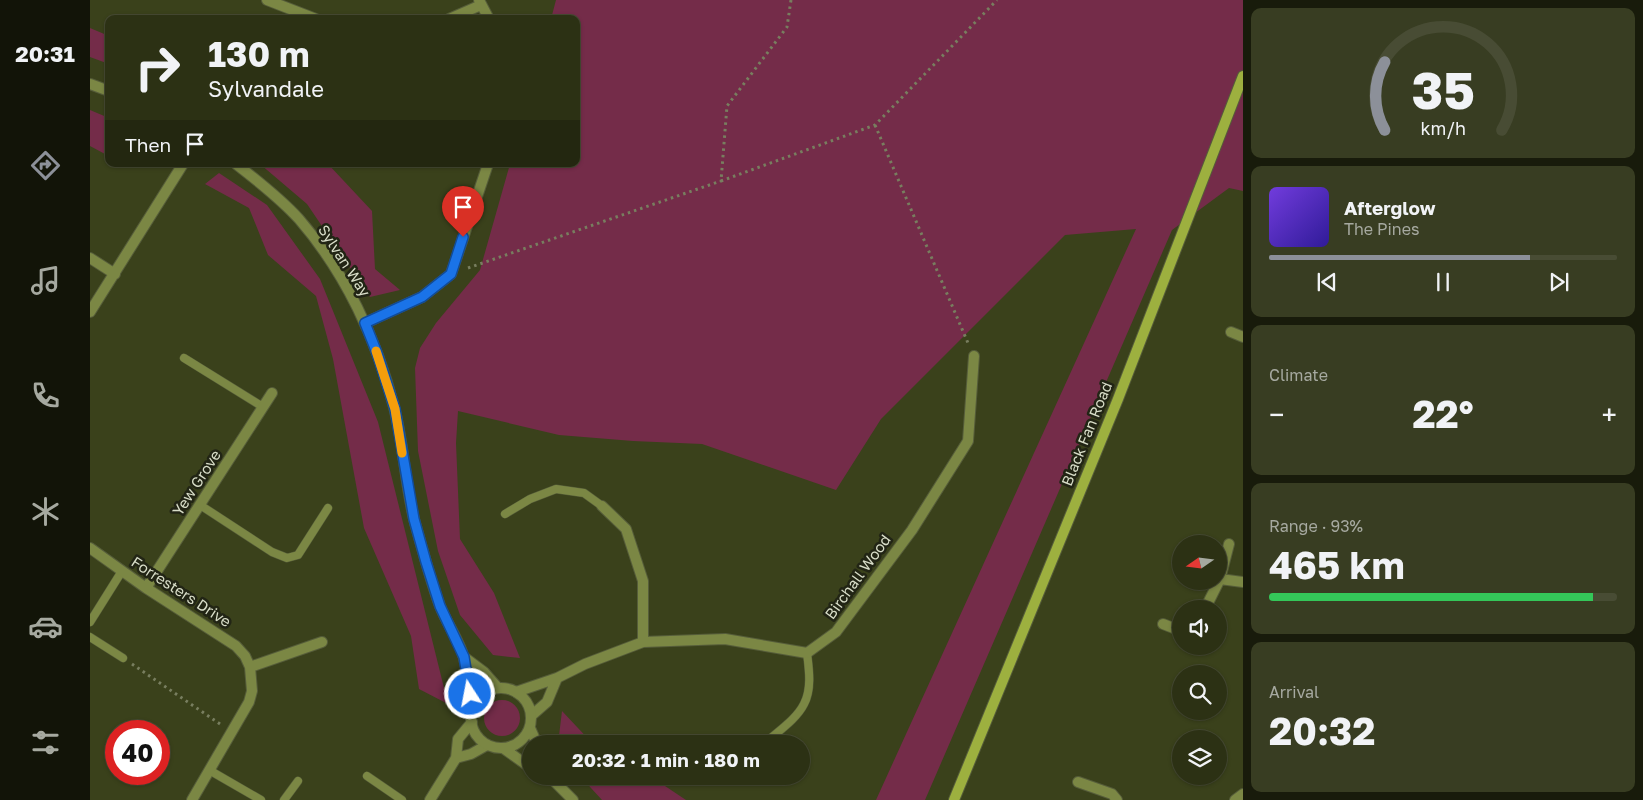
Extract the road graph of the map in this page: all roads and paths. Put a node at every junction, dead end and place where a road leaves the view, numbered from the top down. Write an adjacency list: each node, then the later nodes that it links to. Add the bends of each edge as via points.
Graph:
1 (267, 0): 5 (street)
2 (791, 0): 15 (path, via 787,27 727,106)
3 (997, 0): 11 (path)
4 (480, 2): 6 (street); 7 (street)
5 (306, 15)
6 (456, 15)
7 (487, 15)
8 (1243, 76): 74 (main road, Black Fan Road, via 1118,399)
9 (90, 84): 10 (street)
10 (105, 90)
11 (875, 125): 15 (path); 23 (path)
12 (181, 167): 17 (street)
13 (240, 167): 20 (street, Sylvan Way, via 298,219 327,257)
14 (487, 167): 18 (street)
15 (721, 182): 18 (path)
16 (90, 258): 17 (street)
17 (115, 274): 19 (street)
18 (451, 274): 20 (street, via 422,297)
19 (90, 312)
20 (365, 323): 45 (street, Sylvan Way, via 395,409 414,519 426,562 440,606)
21 (1231, 332): 22 (street)
22 (1243, 337)
23 (974, 356): 44 (street, Birchall Wood, via 968,441 912,530 836,632)
24 (184, 358): 26 (lane)
25 (272, 393): 26 (street, Yew Grove)
26 (263, 407): 27 (street, Yew Grove)
27 (200, 505): 29 (lane, via 286,558 298,555); 37 (street, Yew Grove)
28 (602, 506): 30 (lane, via 584,493 556,489); 43 (street, via 626,529 643,581)
29 (328, 508)
30 (505, 514)
31 (1229, 544): 33 (street)
32 (90, 548): 34 (street, Forresters Drive)
33 (1228, 548)
34 (122, 571): 37 (street, Forresters Drive); 38 (lane)
35 (1228, 580): 36 (street)
36 (1243, 582)
37 (146, 588): 47 (street, Forresters Drive, via 236,646)
38 (90, 622)
39 (1163, 624): 40 (street)
40 (1172, 627)
41 (90, 637): 46 (lane)
42 (322, 642): 47 (street)
43 (643, 642): 44 (street, via 725,640); 48 (street)
44 (807, 653): 57 (lane, via 808,686 804,704)
45 (464, 657): 49 (street, Sylvan Way); 51 (street, Sylvan Way)
46 (123, 658): 55 (path)
47 (250, 667): 55 (street, Forresters Drive, via 252,691 249,702)
48 (557, 678): 50 (street); 52 (street, via 547,702)
49 (498, 688): 50 (street); 51 (street, via 482,695)
50 (516, 692): 52 (street, via 528,704)
51 (474, 706): 53 (street)
52 (531, 716): 54 (street)
53 (472, 722): 58 (street, via 475,732); 60 (street, via 458,739)
54 (530, 728): 56 (street); 59 (street, via 516,745)
55 (231, 731): 62 (street, Forresters Drive)
56 (533, 735)
57 (774, 735)
58 (487, 745): 59 (street); 60 (street)
59 (503, 748): 61 (street)
60 (456, 758): 72 (street)
61 (522, 762)
62 (209, 770): 68 (street, Forresters Drive); 69 (lane)
63 (367, 776): 71 (lane)
64 (298, 781): 70 (lane)
65 (1078, 782): 75 (street, via 1112,794)
66 (558, 785): 73 (street)
67 (1243, 794): 76 (street)
68 (192, 800)
69 (261, 800)
70 (284, 800)
71 (402, 800)
72 (430, 800)
73 (573, 800)
74 (954, 800)
75 (1117, 800)
76 (1235, 800)

